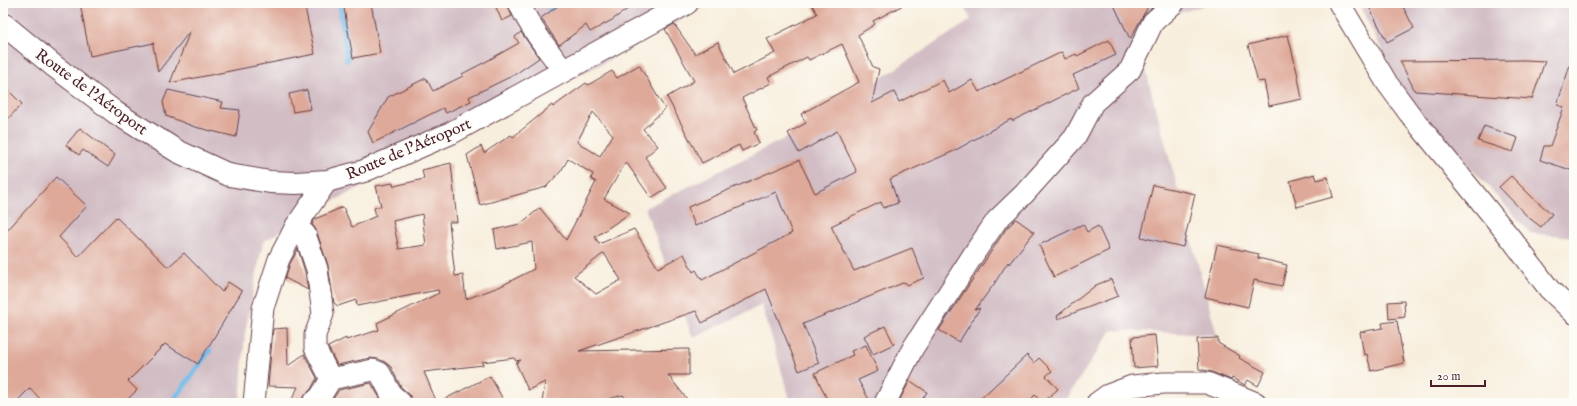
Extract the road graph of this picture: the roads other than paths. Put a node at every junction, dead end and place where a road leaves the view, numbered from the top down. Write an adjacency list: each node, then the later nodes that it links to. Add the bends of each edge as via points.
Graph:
1 (519, 3): 6 (street, via 539,39)
2 (687, 3): 6 (highway, Route de l'Aéroport)
3 (1174, 3): 14 (street, via 1153,22 1130,70 1093,103 1075,137 997,220 913,348)
4 (1340, 3): 9 (street, via 1387,83 1409,113 1549,288)
5 (3, 24): 7 (highway, Route de l'Aéroport, via 116,113 177,151 229,175 296,184)
6 (564, 71): 7 (highway, Route de l'Aéroport, via 451,133 364,171)
7 (327, 182): 8 (street)
8 (296, 226): 10 (street, via 305,234 317,269 323,314 315,335 315,348); 11 (street, via 279,259 263,308)
9 (1574, 313)
10 (331, 378): 12 (street); 13 (street, via 373,370 380,373 391,394)
11 (254, 403)
12 (314, 403)
13 (401, 403)
14 (885, 403)
15 (1096, 403): 16 (street, via 1108,395 1132,386 1207,383)
16 (1256, 403)

